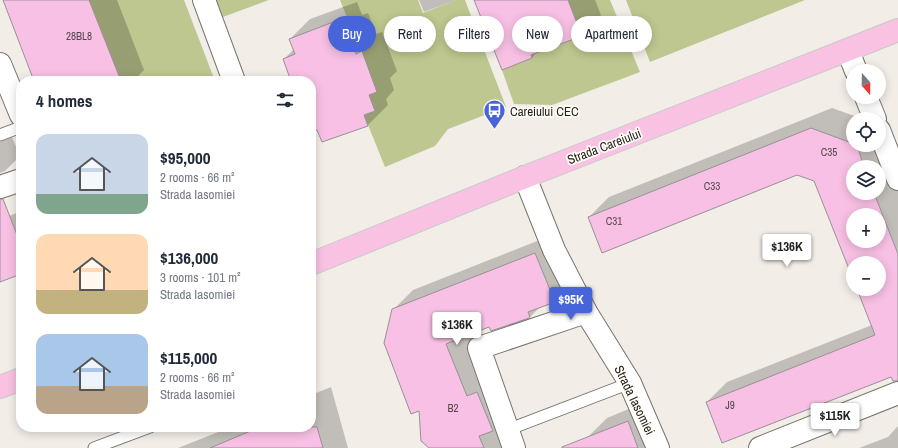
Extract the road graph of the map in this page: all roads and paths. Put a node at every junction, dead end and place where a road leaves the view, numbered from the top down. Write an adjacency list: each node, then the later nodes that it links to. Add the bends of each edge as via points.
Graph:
1 (204, 0): 6 (street)
2 (898, 30): 3 (main road, Strada Careiului)
3 (848, 50): 5 (street); 11 (main road, Strada Careiului)
4 (0, 64): 7 (street)
5 (853, 64)
6 (232, 76)
7 (16, 103)
8 (16, 129): 9 (lane)
9 (0, 135)
10 (886, 148): 12 (street)
11 (526, 177): 15 (main road, Strada Careiului); 16 (street, Strada Iasomiei, via 554,250)
12 (898, 179)
13 (16, 182): 14 (street)
14 (0, 188)
15 (316, 262)
16 (586, 312): 18 (street, Strada Iasomiei); 22 (street, via 479,348)
17 (16, 381): 19 (main road)
18 (630, 383): 22 (lane); 24 (street, Strada Iasomiei)
19 (0, 387)
20 (898, 394): 25 (street)
21 (137, 432): 23 (lane)
22 (510, 439)
23 (94, 448)
24 (658, 448)
25 (760, 448)

